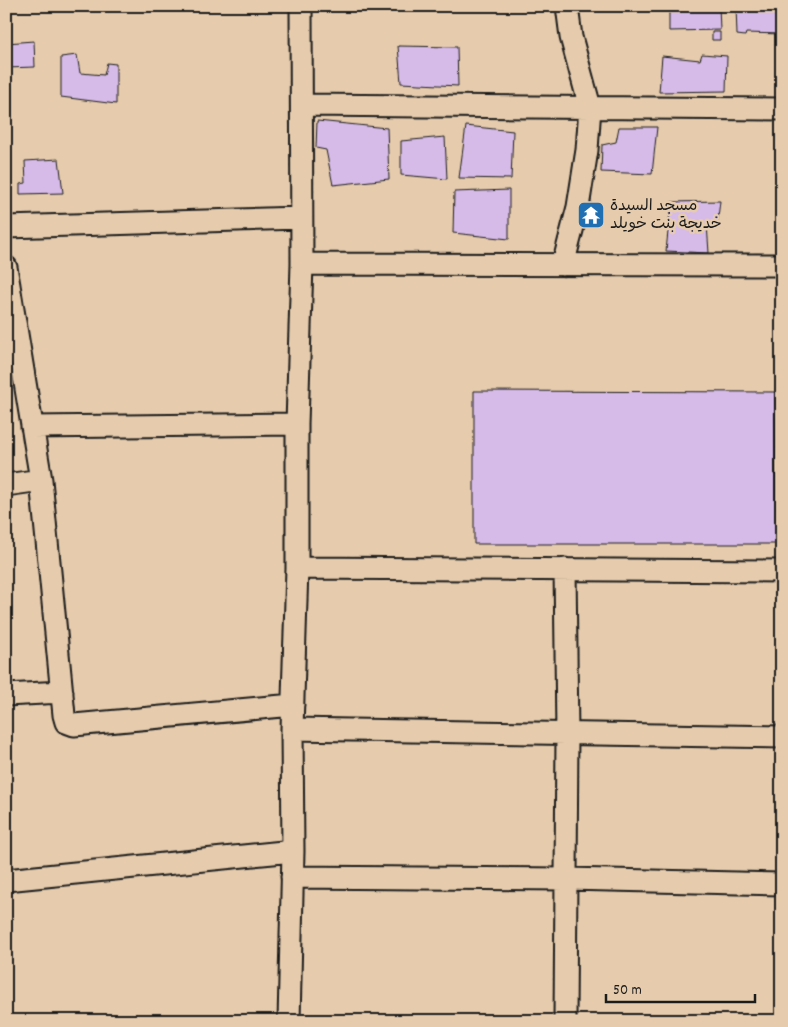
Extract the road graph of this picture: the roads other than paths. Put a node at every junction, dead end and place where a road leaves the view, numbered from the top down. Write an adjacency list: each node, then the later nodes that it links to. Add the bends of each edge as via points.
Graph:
1 (301, 6): 3 (street)
2 (567, 6): 4 (street, via 571,38)
3 (302, 105): 4 (street); 6 (street)
4 (590, 107): 5 (street); 9 (street, via 578,207)
5 (782, 109)
6 (302, 218): 7 (street); 8 (street)
7 (6, 227)
8 (302, 264): 9 (street); 12 (street)
9 (563, 264): 10 (street)
10 (782, 265)
11 (7, 271): 13 (street)
12 (298, 424): 13 (street); 16 (street)
13 (32, 427): 14 (street)
14 (41, 480): 15 (street); 19 (street)
15 (6, 484)
16 (297, 568): 17 (street); 21 (street)
17 (565, 569): 18 (street); 23 (street)
18 (782, 571)
19 (62, 692): 20 (street); 21 (street, via 66,722 74,725)
20 (6, 695)
21 (293, 705): 22 (street)
22 (292, 729): 23 (street); 25 (street)
23 (567, 734): 24 (street); 27 (street)
24 (782, 737)
25 (293, 851): 26 (street); 28 (street)
26 (292, 877): 27 (street); 30 (street)
27 (567, 879): 29 (street); 31 (street)
28 (6, 880)
29 (782, 884)
30 (288, 1021)
31 (565, 1021)

